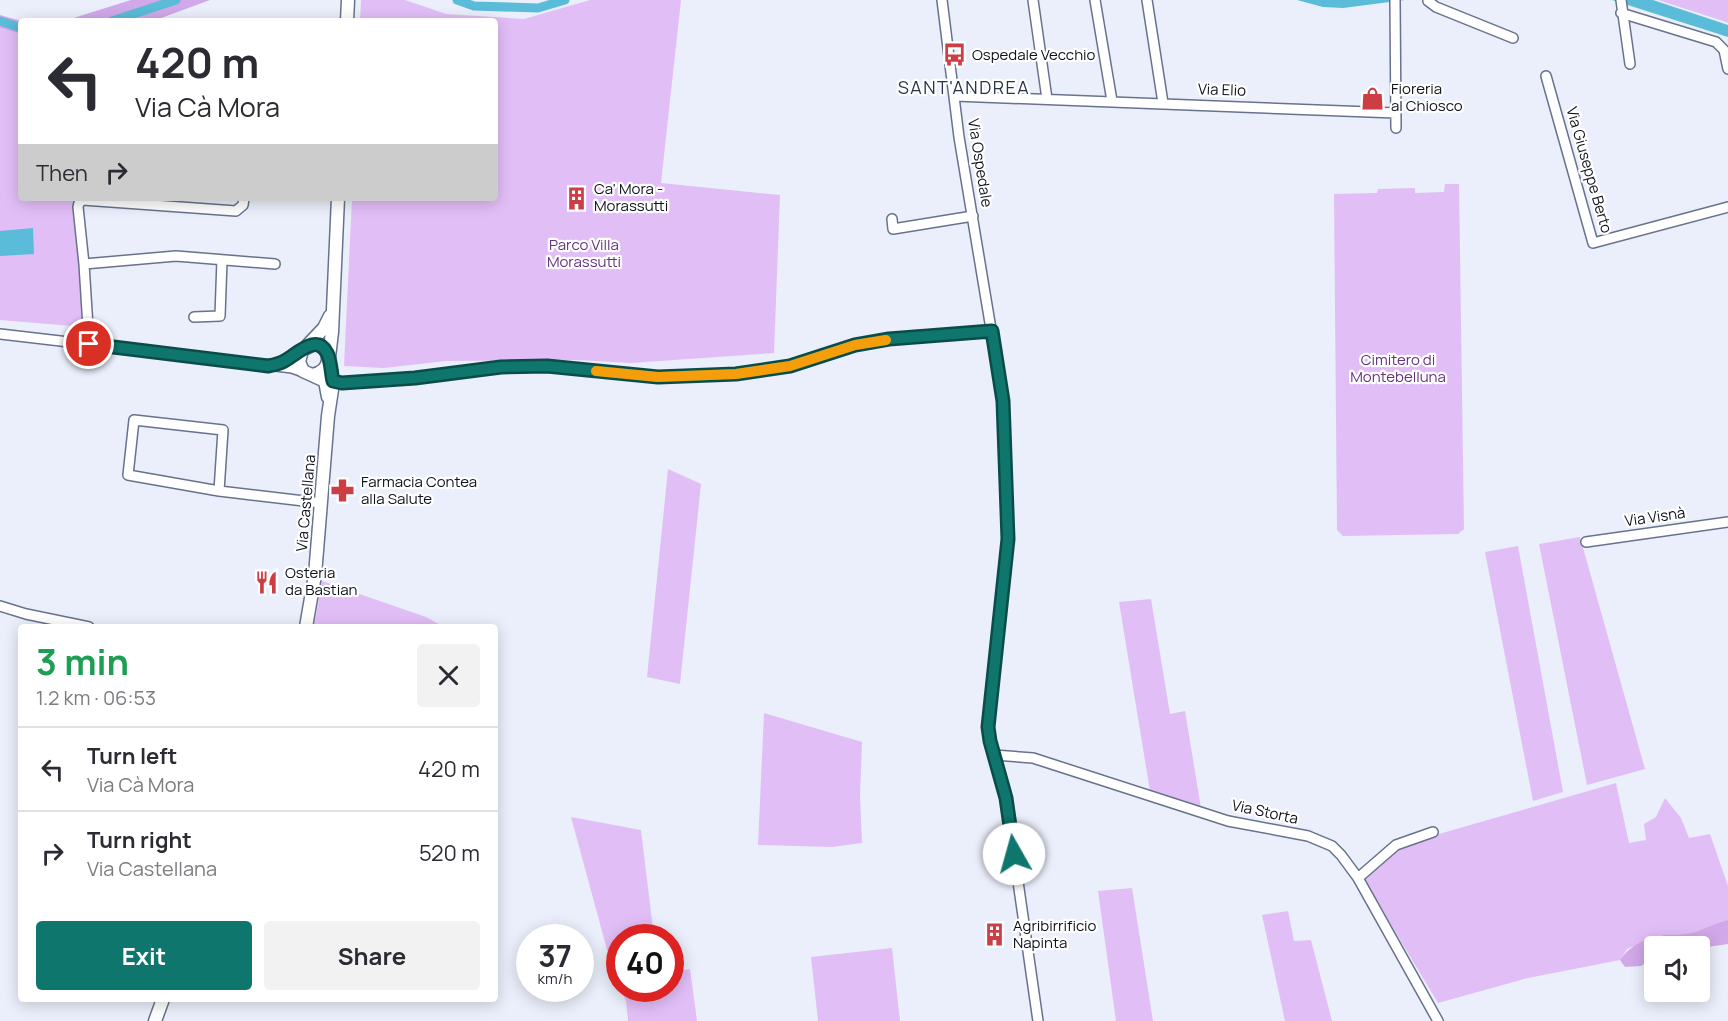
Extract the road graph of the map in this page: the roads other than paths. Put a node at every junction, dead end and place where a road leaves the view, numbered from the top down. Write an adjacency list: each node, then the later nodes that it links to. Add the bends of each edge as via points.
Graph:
1 (348, 0): 10 (main road)
2 (942, 0): 15 (street, Via Ospedale)
3 (1033, 0): 16 (street)
4 (1095, 0): 17 (street)
5 (1146, 0): 18 (street)
6 (1428, 1): 11 (street)
7 (1395, 2): 19 (street)
8 (1620, 2): 9 (street)
9 (1621, 14): 12 (street); 13 (street, via 1716,42 1724,50)
10 (347, 18)
11 (1514, 38)
12 (1630, 64)
13 (1728, 69)
14 (1546, 76): 26 (street, Via Giuseppe Berto, via 1593,243)
15 (955, 96): 16 (street, Via Elio); 27 (street, Via Ospedale)
16 (1047, 99): 17 (street, Via Elio)
17 (1112, 101): 18 (street, Via Elio)
18 (1163, 103): 19 (street, Via Elio)
19 (1396, 113): 20 (street)
20 (1396, 128)
21 (81, 201): 30 (street, via 78,207)
22 (129, 201): 25 (street)
23 (244, 201): 25 (street, via 236,212)
24 (338, 201): 32 (main road, Via Castellana)
25 (172, 202)
26 (1728, 207)
27 (973, 216): 28 (street, via 893,229); 34 (street, Via Ospedale)
28 (892, 219)
29 (222, 260): 30 (street, via 176,256); 31 (street); 33 (street, via 220,316)
30 (84, 264): 36 (street)
31 (275, 264)
32 (332, 310): 37 (main road, Via Castellana, via 324,328); 38 (main road, Via Castellana)
33 (194, 316)
34 (992, 331): 41 (street, via 889,339 855,345 790,366 736,374 658,377 547,366 501,367 373,382); 50 (street, Via Ospedale, via 1003,401 1008,539 988,727)
35 (0, 334): 36 (street)
36 (89, 344): 39 (street)
37 (306, 347): 38 (main road, via 321,346); 39 (street, via 285,361); 40 (main road, via 298,362)
38 (329, 359): 40 (main road, via 325,370); 41 (main road, Via Castellana)
39 (268, 366): 40 (street)
40 (309, 374): 42 (main road, Via Castellana, via 326,383)
41 (333, 381): 42 (main road, Via Castellana)
42 (328, 416): 44 (main road, Via Castellana)
43 (219, 490): 43 (street, via 223,430 134,420 128,475); 44 (street)
44 (321, 502): 49 (main road, Via Castellana)
45 (1728, 522): 46 (street, Via Visnà)
46 (1586, 542)
47 (0, 606): 48 (street)
48 (74, 624)
49 (307, 624)
50 (994, 755): 52 (street, Via Storta, via 1033,758 1228,821 1319,839 1337,850); 55 (street, Via Ospedale, via 1006,798)
51 (1433, 832): 52 (street, via 1396,845)
52 (1358, 878): 56 (street, Via Storta)
53 (163, 1002): 54 (main road)
54 (155, 1021)
55 (1038, 1021)
56 (1438, 1021)

